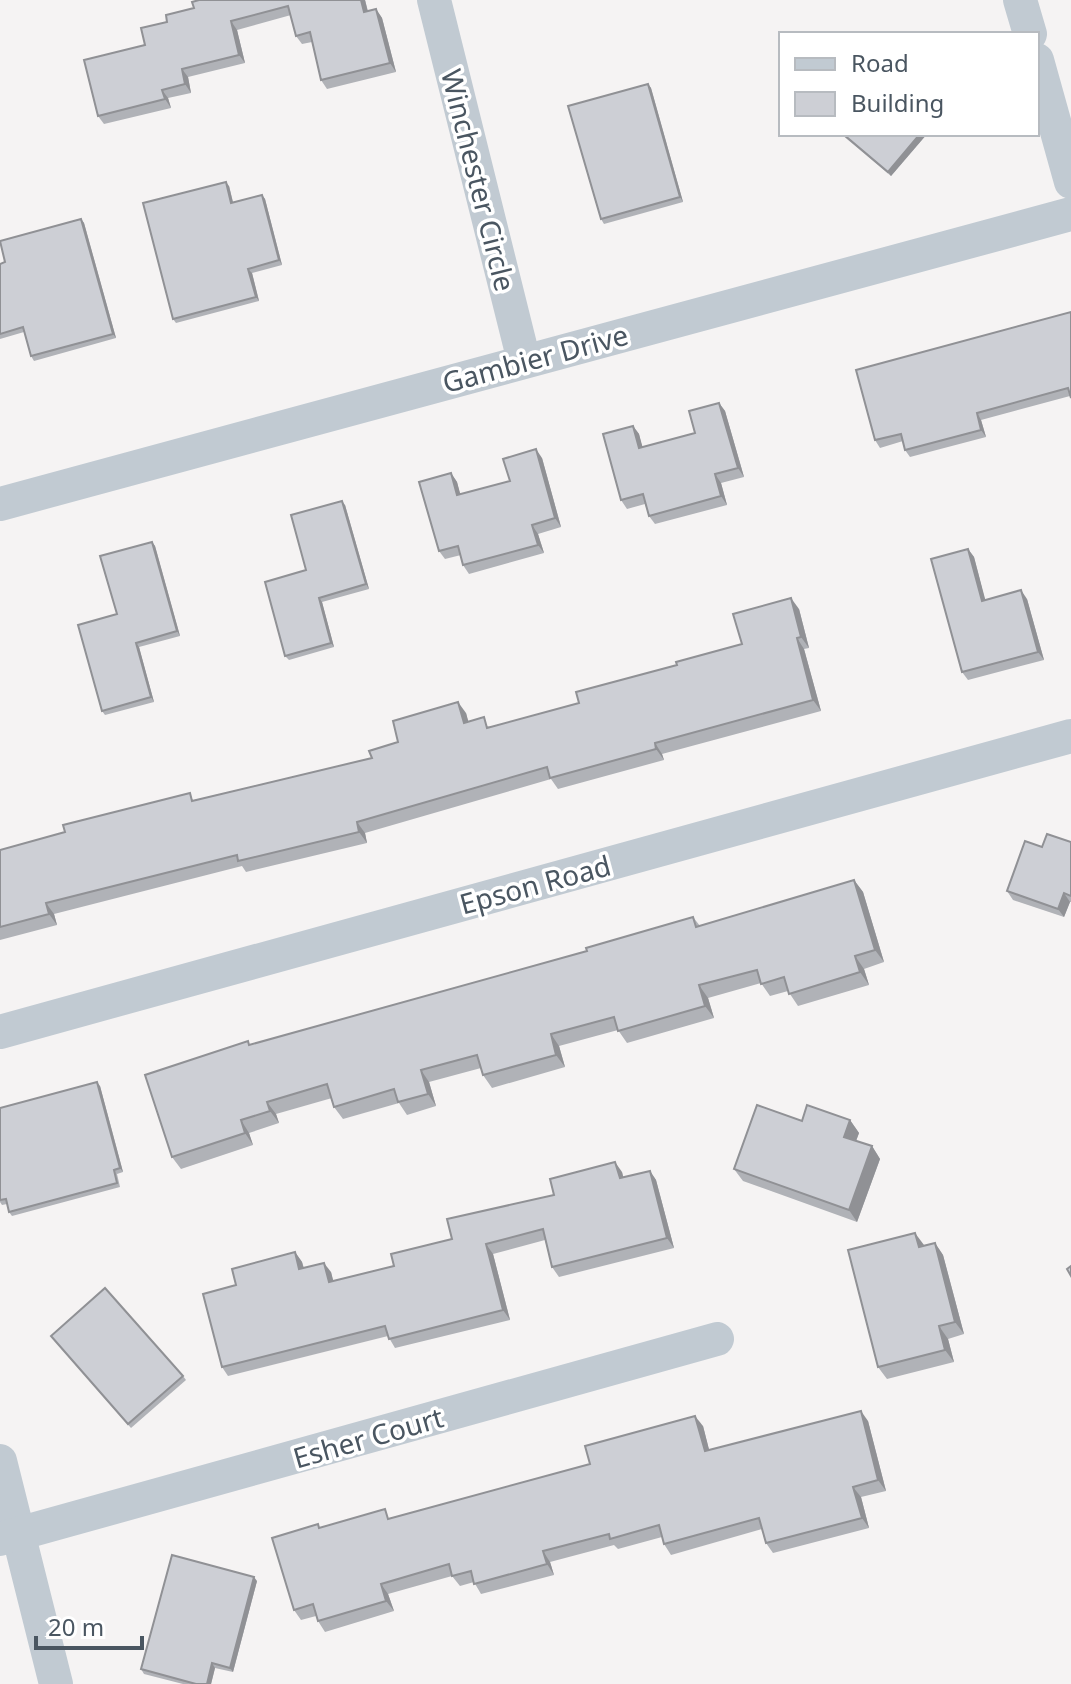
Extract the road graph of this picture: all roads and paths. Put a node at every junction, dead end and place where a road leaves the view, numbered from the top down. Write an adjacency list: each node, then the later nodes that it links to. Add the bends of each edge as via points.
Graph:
1 (434, 0): 7 (street, Winchester Circle)
2 (1020, 0): 3 (street)
3 (1029, 32)
4 (1039, 67): 5 (street)
5 (1071, 182)
6 (1071, 214): 7 (street, Gambier Drive)
7 (524, 361): 8 (street, Gambier Drive)
8 (0, 504)
9 (1071, 736): 10 (street, Epson Road)
10 (0, 1032)
11 (717, 1339): 13 (street, Esher Court)
12 (0, 1461): 13 (street)
13 (10, 1537): 14 (street)
14 (56, 1684)

